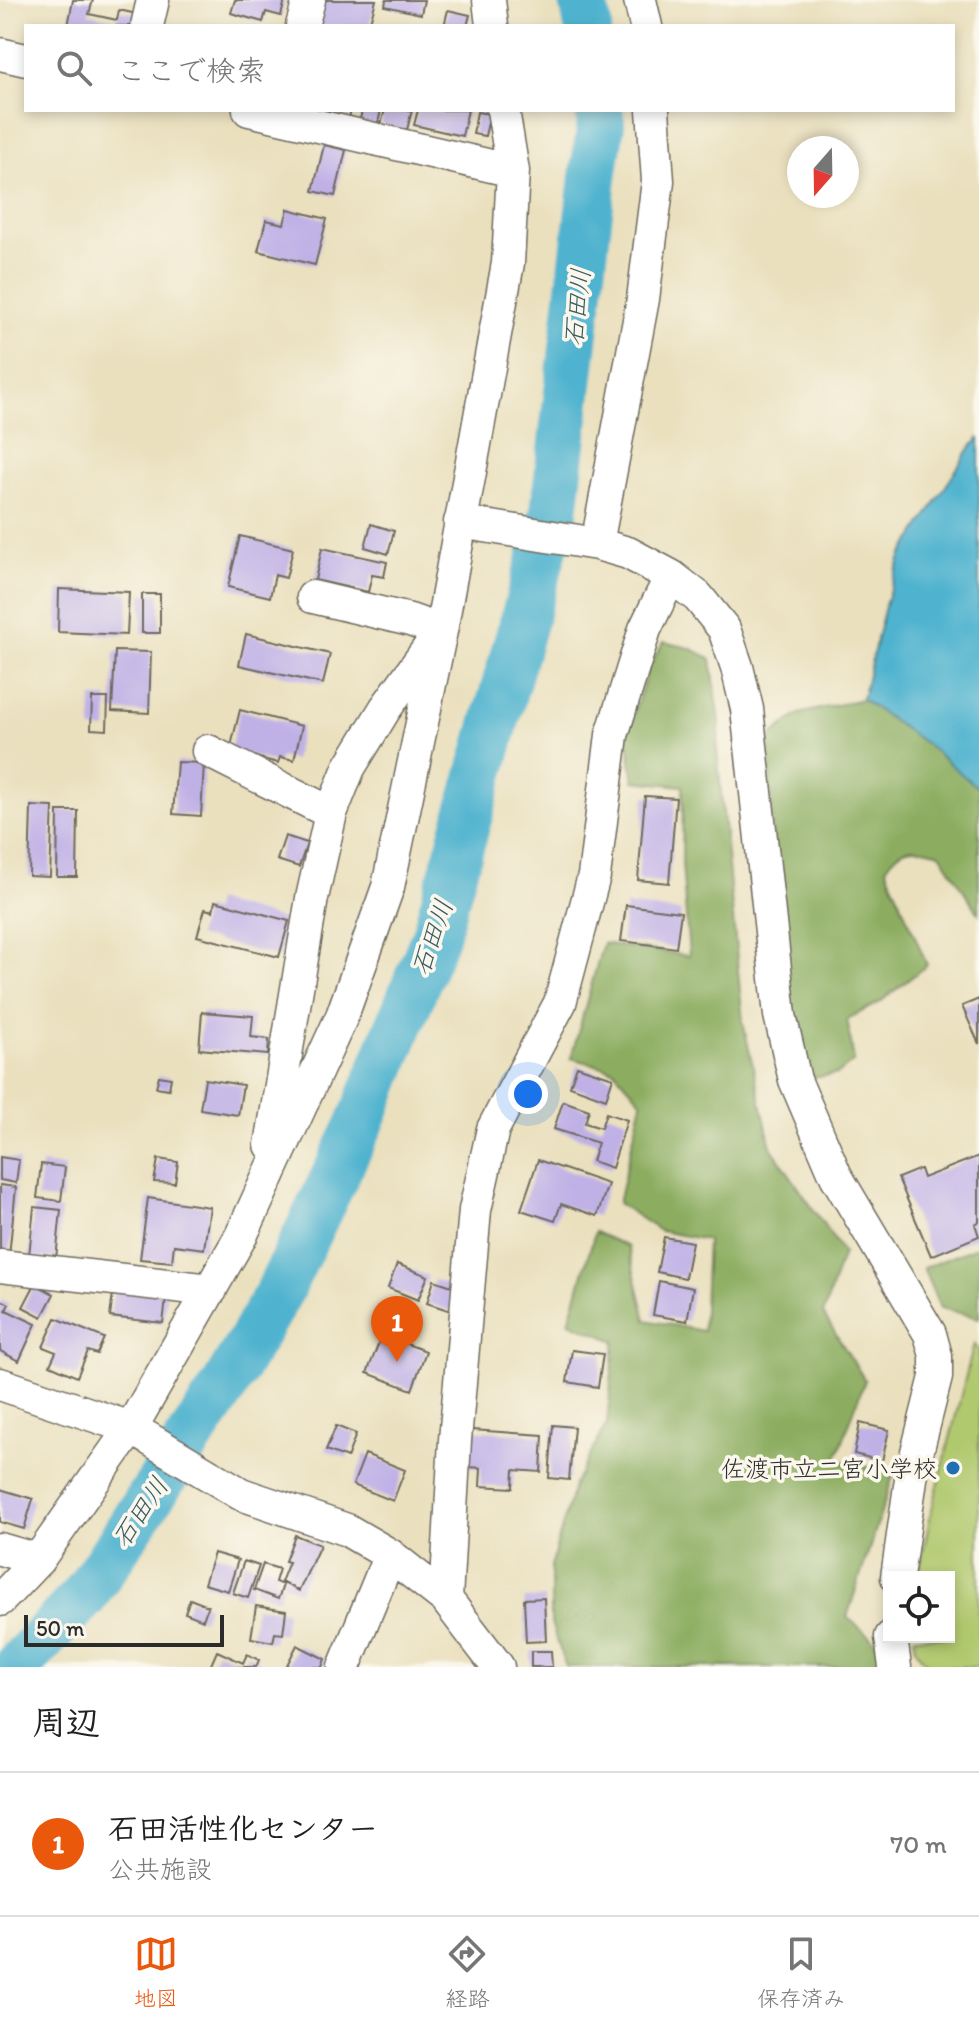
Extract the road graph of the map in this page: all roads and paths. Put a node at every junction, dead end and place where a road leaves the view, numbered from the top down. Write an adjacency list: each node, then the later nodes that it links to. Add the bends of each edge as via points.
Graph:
1 (153, 0): 5 (street)
2 (309, 0): 6 (street)
3 (489, 0): 7 (street)
4 (640, 0): 8 (street)
5 (147, 24)
6 (303, 24)
7 (492, 24)
8 (646, 24)
9 (0, 54): 10 (street)
10 (24, 60)
11 (270, 112): 14 (street)
12 (503, 112): 14 (street)
13 (653, 112): 16 (street, via 658,181 643,299)
14 (513, 171): 15 (street, via 508,263)
15 (469, 523): 16 (street); 19 (street)
16 (589, 543): 17 (street, via 628,553)
17 (671, 576): 30 (street, via 698,597 724,629 737,667 747,709 780,1015 795,1080 836,1176 930,1334 936,1356); 31 (street, via 645,629 612,735 594,876 560,1003 493,1129 475,1210)
18 (313, 597): 19 (street)
19 (441, 631): 21 (street, via 349,768); 22 (street, via 388,887 342,1016)
20 (208, 751): 21 (street)
21 (331, 813): 22 (street)
22 (265, 1184): 24 (street)
23 (0, 1266): 24 (street)
24 (211, 1290): 26 (street)
25 (0, 1384): 26 (street)
26 (138, 1432): 28 (street, via 241,1494 347,1530); 29 (street)
27 (0, 1549): 29 (street)
28 (390, 1555): 31 (street); 34 (street)
29 (38, 1560): 32 (street)
30 (898, 1571)
31 (446, 1599): 35 (street)
32 (0, 1600)
33 (892, 1643): 36 (street)
34 (344, 1667)
35 (498, 1667)
36 (895, 1667)

